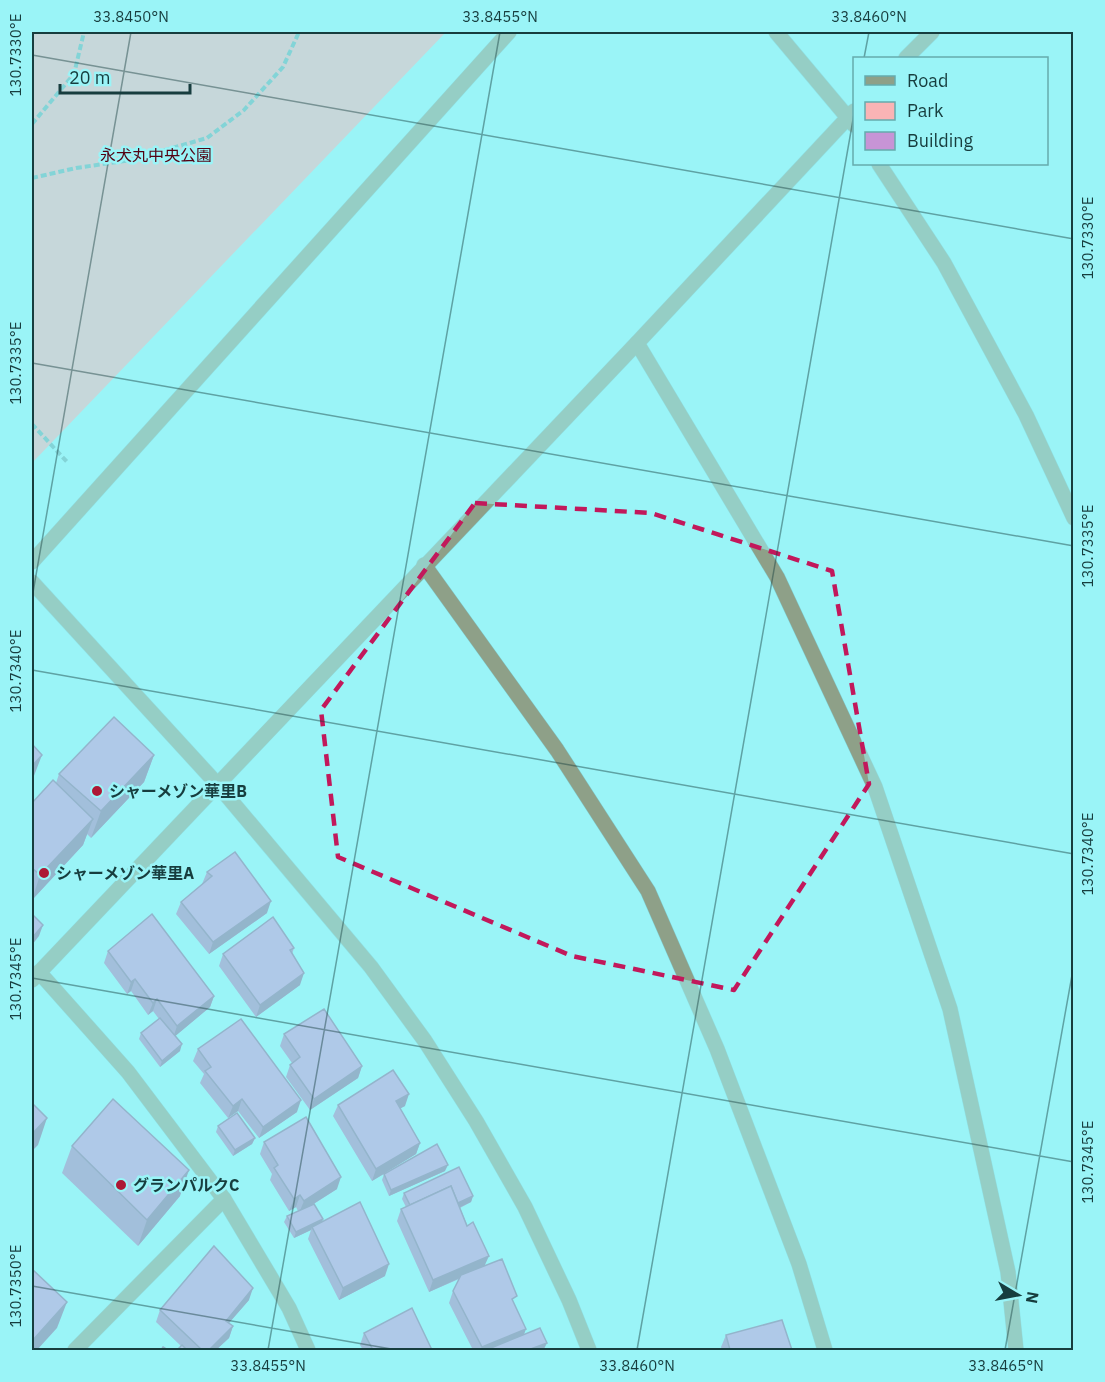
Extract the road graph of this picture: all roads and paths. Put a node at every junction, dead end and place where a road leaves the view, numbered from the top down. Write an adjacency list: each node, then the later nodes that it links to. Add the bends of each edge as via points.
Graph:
1 (84, 32): 8 (path, via 74,74)
2 (299, 32): 10 (path, via 283,67 244,110 207,138 131,160)
3 (509, 32): 15 (street)
4 (776, 32): 7 (street)
5 (932, 32): 6 (street)
6 (907, 57)
7 (853, 118): 11 (street)
8 (32, 124)
9 (880, 165): 14 (street, via 944,263 1026,415)
10 (32, 178)
11 (637, 343): 16 (street); 25 (street, via 777,577 875,787 950,1009 1008,1272)
12 (32, 424): 13 (path)
13 (68, 463)
14 (1074, 518)
15 (32, 562)
16 (424, 565): 18 (street); 24 (street, via 556,750 648,891 717,1049 771,1189)
17 (32, 582): 18 (street)
18 (217, 784): 19 (street); 23 (street, via 371,967 425,1041 525,1207)
19 (35, 976): 20 (street, via 128,1072)
20 (224, 1199): 21 (street); 22 (street, via 289,1308)
21 (75, 1350)
22 (308, 1350)
23 (589, 1350)
24 (825, 1350)
25 (1016, 1350)

